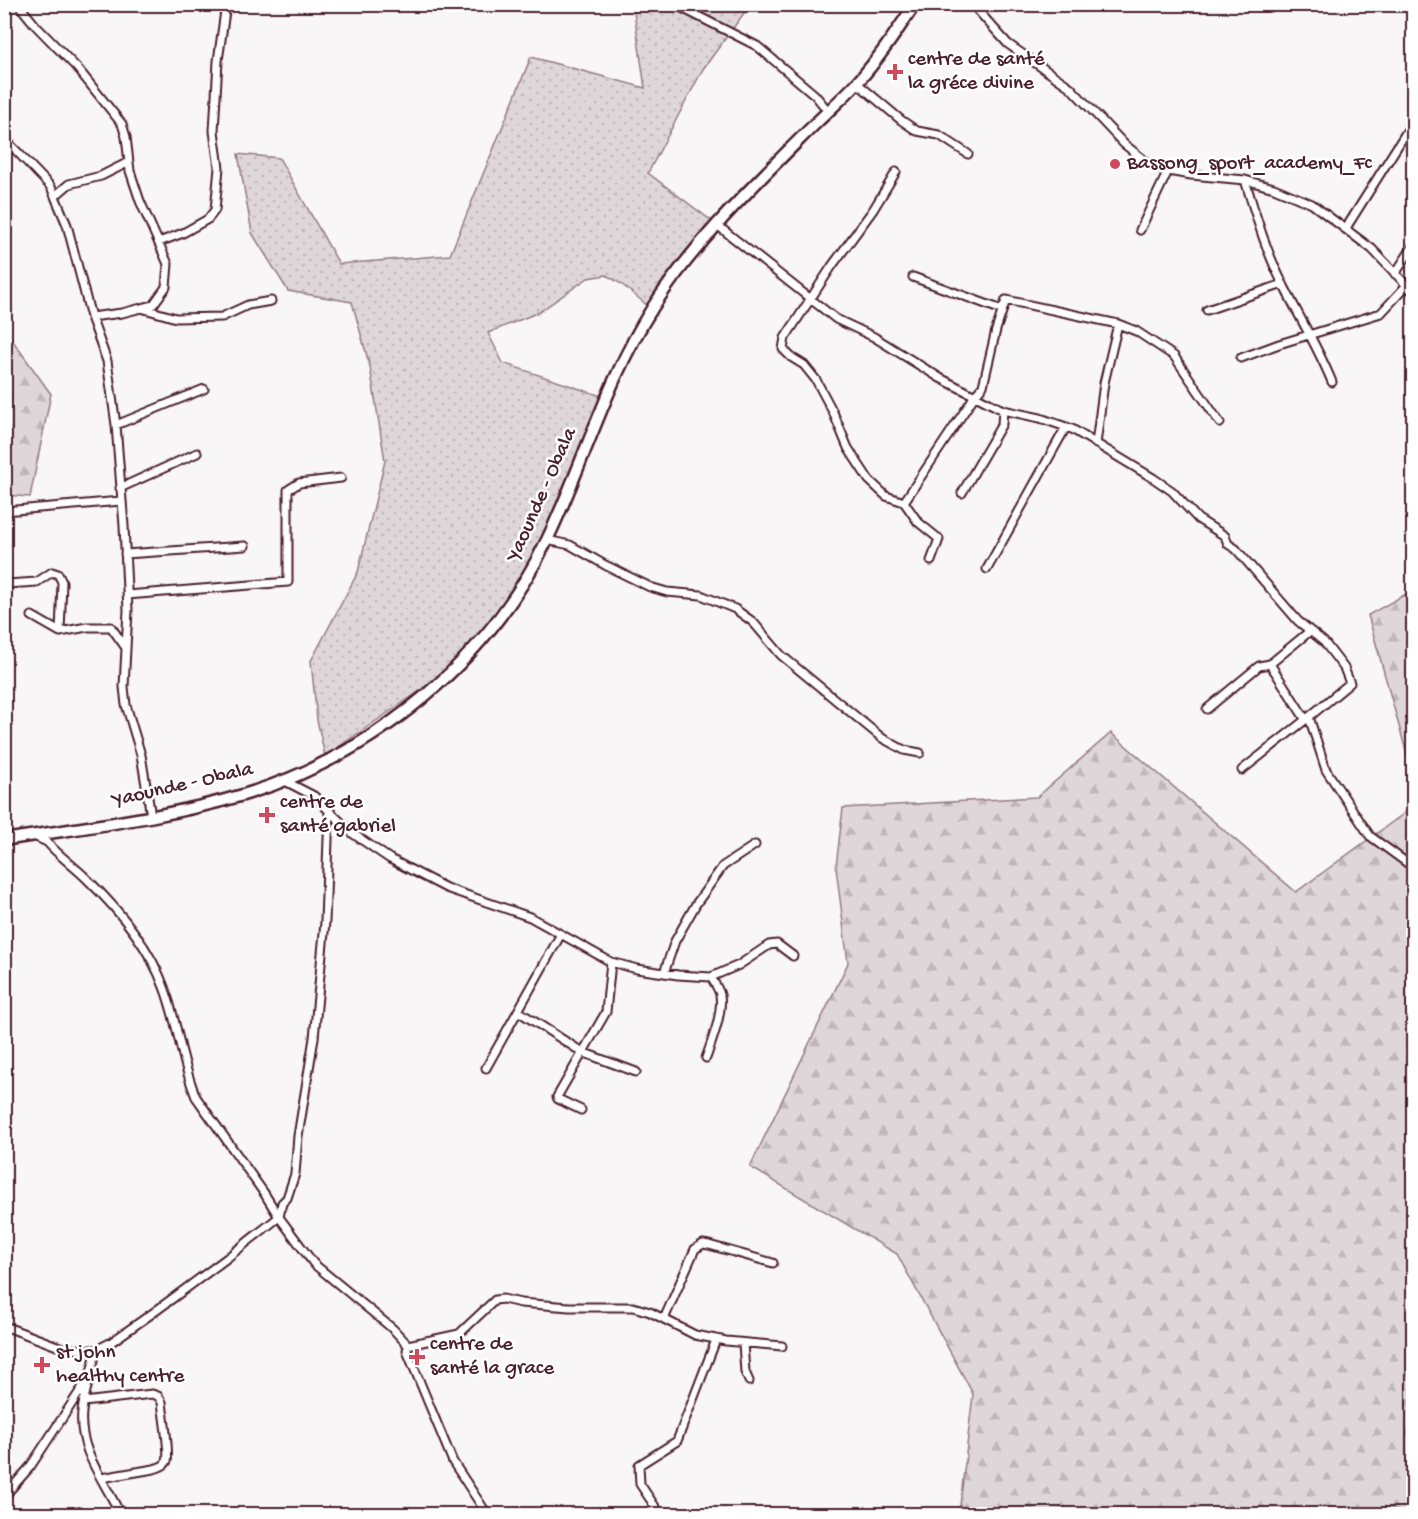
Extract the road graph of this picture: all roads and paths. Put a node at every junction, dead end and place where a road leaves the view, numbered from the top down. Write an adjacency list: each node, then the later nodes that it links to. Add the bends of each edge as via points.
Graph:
1 (18, 4): 11 (street, via 122,124)
2 (226, 4): 19 (street, via 214,131 219,168 215,210 208,219)
3 (674, 4): 7 (street, via 757,46 815,95)
4 (915, 4): 6 (highway, Yaounde - Obala)
5 (972, 4): 12 (street, via 1008,44 1070,87 1124,144 1148,163)
6 (857, 83): 7 (highway, Yaounde - Obala); 10 (street, via 917,131 939,135)
7 (828, 111): 16 (highway, Yaounde - Obala)
8 (1413, 120): 17 (street)
9 (4, 138): 15 (street, via 51,187)
10 (968, 154)
11 (129, 162): 15 (street, via 101,176 69,184); 19 (street, via 140,201)
12 (1168, 171): 14 (street); 18 (street)
13 (896, 172): 26 (street)
14 (1245, 180): 17 (street, via 1306,201); 23 (street, via 1260,230)
15 (54, 196): 31 (street, via 67,225)
16 (717, 225): 26 (street); 50 (highway, Yaounde - Obala, via 676,274 636,336 617,372)
17 (1346, 228): 21 (street)
18 (1140, 230)
19 (159, 242): 28 (street, via 168,264 166,287 153,305)
20 (1413, 245): 21 (street)
21 (1395, 274): 24 (street)
22 (913, 277): 29 (street)
23 (1283, 284): 30 (street); 33 (street)
24 (1407, 285): 25 (street); 33 (street, via 1381,314)
25 (1413, 293)
26 (812, 299): 37 (street, via 836,319); 48 (street, via 785,338 783,349 816,380 848,448 869,480 886,496)
27 (271, 301): 28 (street, via 248,305 222,317 176,318)
28 (141, 308): 31 (street)
29 (1002, 310): 32 (street, via 1006,300); 37 (street, via 983,386)
30 (1207, 310)
31 (91, 317): 40 (street, via 107,361)
32 (1118, 324): 39 (street, via 1174,356); 42 (street, via 1104,383)
33 (1311, 335): 34 (street); 35 (street)
34 (1241, 358)
35 (1332, 382)
36 (204, 389): 40 (street)
37 (976, 394): 38 (street); 48 (street)
38 (1003, 410): 41 (street); 46 (street, via 1002,424)
39 (1220, 423)
40 (116, 425): 45 (street)
41 (1066, 427): 42 (street); 54 (street)
42 (1096, 444): 58 (street, via 1172,491 1198,519 1225,536 1228,544)
43 (197, 453): 45 (street)
44 (342, 478): 56 (street, via 299,483 288,490 288,582)
45 (120, 488): 47 (street)
46 (962, 493)
47 (121, 501): 49 (street); 52 (street)
48 (904, 502): 53 (street, via 918,522 939,539)
49 (4, 511)
50 (547, 540): 64 (street, via 570,545 650,587 701,595 735,609 753,622 781,655 874,732 894,745); 66 (highway, Yaounde - Obala, via 524,583 492,627 435,689 379,731)
51 (246, 546): 52 (street)
52 (125, 554): 56 (street)
53 (931, 561)
54 (987, 569)
55 (4, 582): 59 (street, via 37,582 52,573 58,574 62,582)
56 (127, 595): 60 (street)
57 (32, 616): 59 (street)
58 (1310, 631): 61 (street); 63 (street, via 1324,642 1350,683)
59 (60, 632): 60 (street, via 111,627)
60 (126, 648): 68 (street, via 126,705 141,754)
61 (1270, 664): 62 (street, via 1259,666); 63 (street)
62 (1207, 710)
63 (1308, 719): 65 (street); 72 (street, via 1326,770 1370,836)
64 (921, 753)
65 (1242, 770)
66 (283, 780): 67 (street, via 314,796); 68 (highway, Yaounde - Obala, via 246,794)
67 (329, 812): 73 (street, via 370,847 419,874 468,897 530,917); 84 (street, via 325,922 314,1038 295,1174)
68 (151, 816): 69 (highway, Yaounde - Obala)
69 (34, 836): 70 (highway, Yaounde - Obala); 84 (street, via 46,842 112,903 142,945 164,985 196,1097)
70 (4, 840)
71 (755, 844): 76 (street, via 729,861 709,885 682,927)
72 (1413, 868)
73 (561, 934): 75 (street); 78 (street)
74 (793, 956): 77 (street, via 777,944 769,945 739,965)
75 (611, 962): 76 (street); 79 (street, via 606,1012)
76 (663, 973): 77 (street)
77 (711, 977): 80 (street, via 719,990 720,1002)
78 (518, 1011): 79 (street); 81 (street)
79 (582, 1052): 82 (street); 83 (street, via 557,1097)
80 (706, 1058)
81 (486, 1068)
82 (636, 1072)
83 (581, 1110)
84 (279, 1217): 90 (street, via 314,1264); 92 (street, via 157,1310)
85 (773, 1263): 86 (street, via 699,1245)
86 (664, 1319): 88 (street, via 695,1335); 90 (street, via 633,1307 503,1299 495,1300 459,1334)
87 (4, 1326): 92 (street, via 65,1349)
88 (716, 1340): 89 (street); 100 (street, via 677,1441 639,1465 640,1484)
89 (743, 1343): 91 (street); 94 (street)
90 (408, 1346): 99 (street, via 453,1462)
91 (782, 1346)
92 (96, 1350): 93 (street)
93 (88, 1377): 95 (street); 97 (street, via 43,1449)
94 (749, 1381)
95 (84, 1402): 96 (street, via 82,1433); 96 (street, via 152,1394 162,1402 168,1450 163,1467)
96 (101, 1478): 98 (street)
97 (8, 1492)
98 (120, 1515)
99 (487, 1515)
100 (660, 1515)

